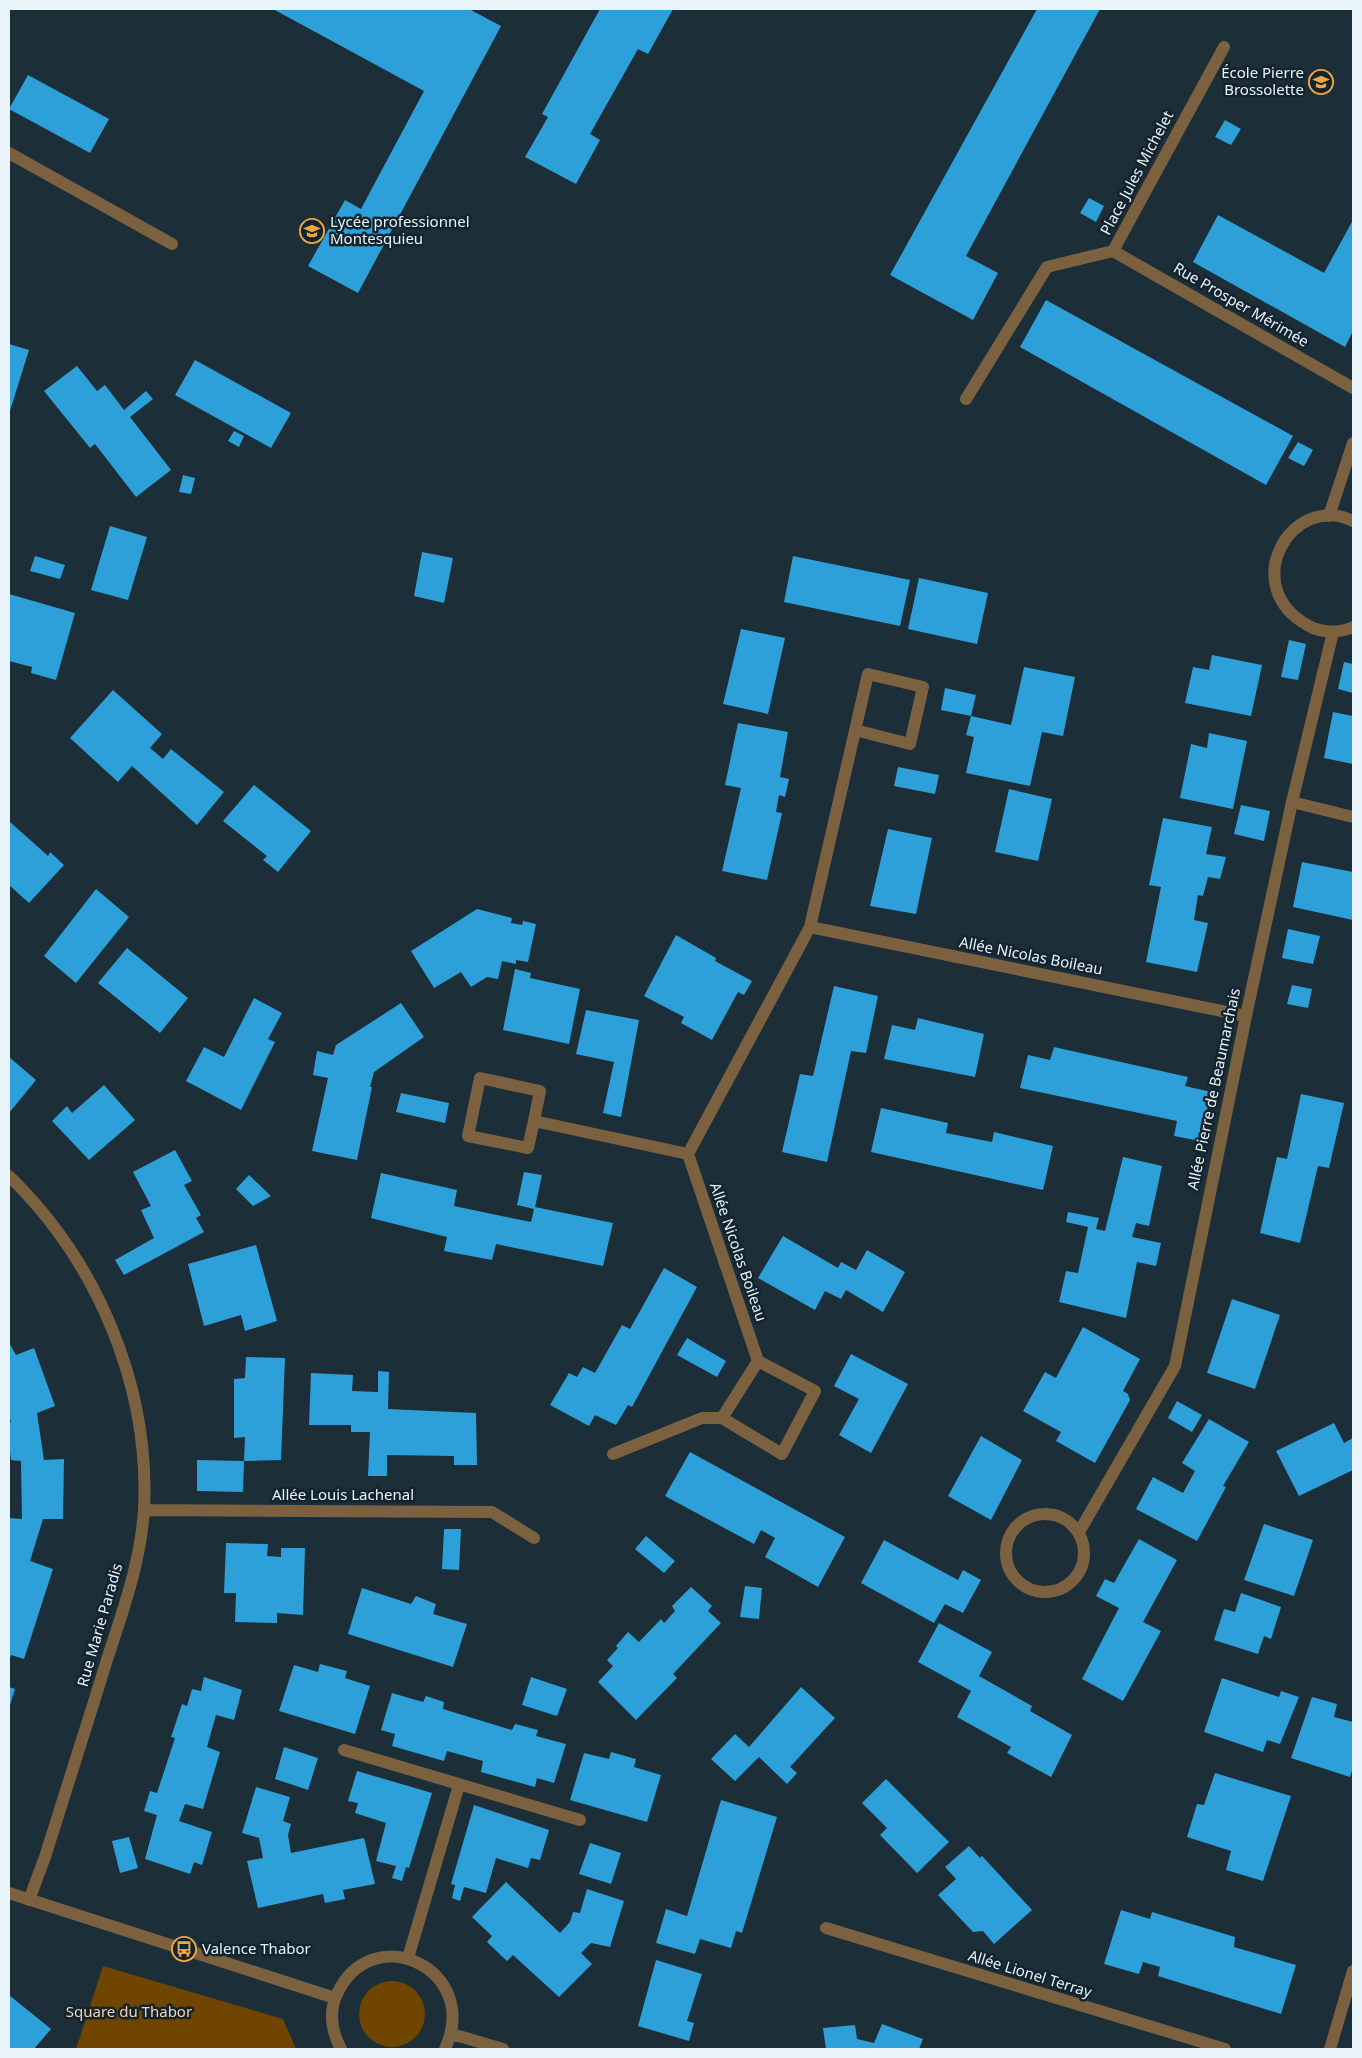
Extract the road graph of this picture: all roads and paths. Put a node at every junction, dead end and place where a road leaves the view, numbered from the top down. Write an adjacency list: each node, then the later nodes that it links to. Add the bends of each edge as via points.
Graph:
1 (1224, 47): 4 (street, Place Jules Michelet)
2 (9, 153): 3 (street)
3 (172, 244)
4 (1113, 251): 5 (street, Rue Prosper Mérimée); 6 (street, Place Jules Michelet, via 1047,268)
5 (1353, 388)
6 (966, 399)
7 (1352, 447): 8 (street)
8 (1329, 516): 9 (street); 11 (street, via 1310,520 1292,531 1280,547 1274,566 1274,586 1282,604 1295,619 1313,629)
9 (1353, 521)
10 (1353, 627): 11 (street)
11 (1333, 632): 13 (street, Allée Pierre de Beaumarchais)
12 (855, 730): 12 (street, via 910,744 923,687 868,674); 15 (street)
13 (1292, 802): 14 (street); 16 (street, Allée Pierre de Beaumarchais)
14 (1353, 817)
15 (810, 927): 16 (street, Allée Nicolas Boileau); 18 (street)
16 (1246, 1016): 24 (street, Allée Pierre de Beaumarchais, via 1175,1366)
17 (534, 1121): 17 (street, via 540,1091 480,1078 468,1136 528,1148); 18 (street)
18 (688, 1154): 20 (street, Allée Nicolas Boileau)
19 (9, 1176): 23 (street, Rue Marie Paradis, via 37,1204 74,1257 102,1306 130,1379 142,1452)
20 (758, 1361): 21 (street); 21 (street, via 815,1391 782,1454)
21 (722, 1418): 22 (street, via 702,1418)
22 (613, 1454)
23 (144, 1510): 25 (street, Allée Louis Lachenal, via 492,1512); 30 (street, Rue Marie Paradis, via 133,1578)
24 (1079, 1532): 24 (street, via 1058,1515 1031,1515 1011,1532 1006,1546 1010,1571 1017,1581 1040,1592 1065,1587 1081,1569 1084,1556)
25 (534, 1538)
26 (344, 1750): 27 (street)
27 (459, 1785): 28 (street); 32 (street)
28 (580, 1820)
29 (9, 1893): 30 (street)
30 (29, 1900): 34 (street)
31 (826, 1928): 39 (street, Allée Lionel Terray)
32 (408, 1958): 34 (street, via 393,1957 364,1964 341,1984); 35 (street, via 426,1966 440,1979 450,1996)
33 (1353, 1971): 40 (street)
34 (335, 1998): 36 (street, via 331,2018)
35 (452, 2034): 37 (street); 38 (street)
36 (341, 2049)
37 (444, 2049)
38 (503, 2049)
39 (1225, 2049)
40 (1330, 2049)

